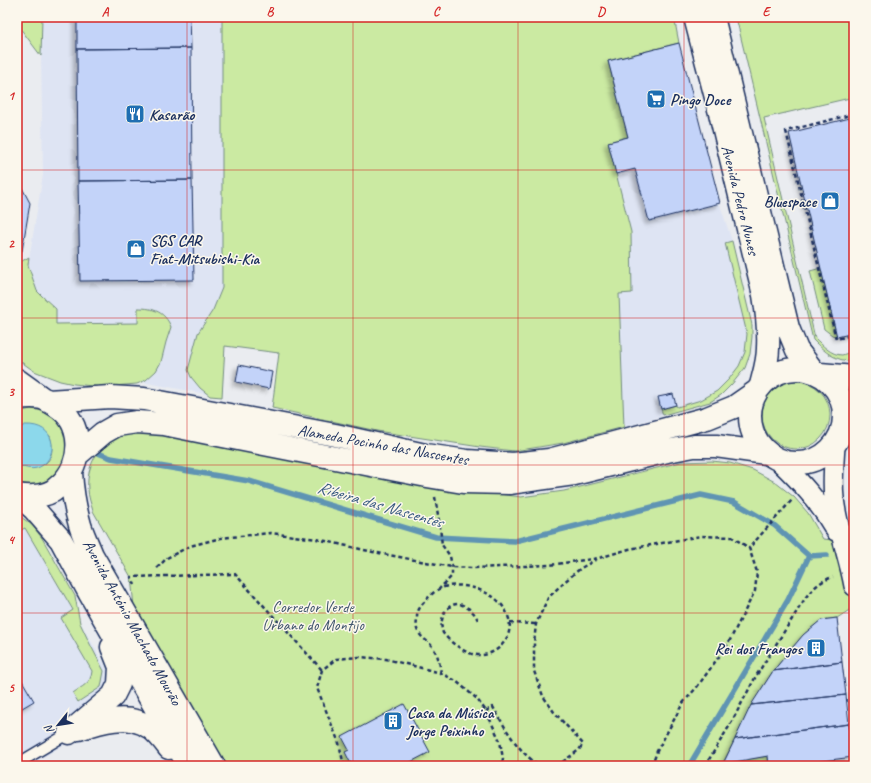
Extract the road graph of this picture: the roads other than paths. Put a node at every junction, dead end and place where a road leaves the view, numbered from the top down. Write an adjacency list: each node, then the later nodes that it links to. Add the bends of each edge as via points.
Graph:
1 (695, 17): 6 (main road, Avenida Pedro Nunes, via 764,295 768,348)
2 (713, 17): 3 (main road, Avenida Pedro Nunes, via 788,328 798,350)
3 (817, 373): 4 (main road); 6 (main road, via 800,369 785,370 772,376); 9 (main road, via 830,382 838,393 845,418)
4 (854, 377)
5 (17, 380): 8 (main road, Avenida António Machado Mourão)
6 (759, 388): 8 (main road, Alameda Pocinho das Nascentes, via 734,407 707,418 584,452 549,460 513,464 425,455 335,435 144,399); 10 (main road, via 751,403 749,417 757,442)
7 (17, 398): 8 (main road, Alameda Pocinho das Nascentes, via 28,396)
8 (45, 399): 11 (main road, Avenida António Machado Mourão, via 59,407 75,429 78,442)
9 (844, 432): 10 (main road, via 824,456 810,462 794,464); 13 (street, via 833,468 834,499)
10 (773, 457): 11 (main road, Alameda Pocinho das Nascentes, via 716,446 694,446 574,474 509,484 463,482 164,424 137,422 117,425 103,433); 13 (street, via 801,482 826,513)
11 (74, 464): 12 (main road, Alameda Pocinho das Nascentes, via 65,480 53,491 37,496); 20 (main road, Avenida António Machado Mourão, via 72,490 80,527 92,554)
12 (18, 495): 15 (main road, Avenida António Machado Mourão, via 61,540)
13 (842, 542): 14 (street)
14 (854, 586)
15 (90, 594): 16 (main road, via 120,667 119,684 113,696); 19 (main road, Avenida António Machado Mourão)
16 (69, 733): 17 (lane); 18 (main road, via 102,721 139,721 161,738)
17 (17, 764)
18 (182, 766)
19 (189, 766)
20 (214, 766)

